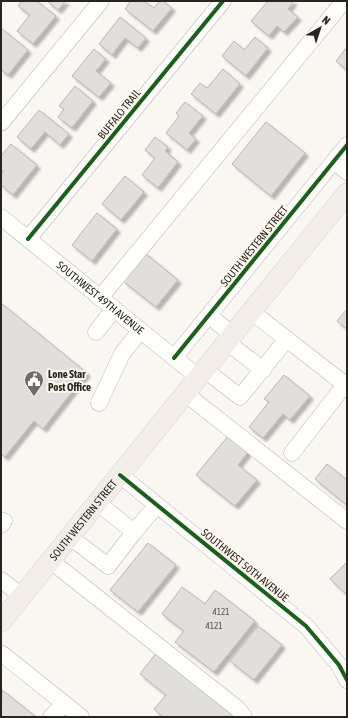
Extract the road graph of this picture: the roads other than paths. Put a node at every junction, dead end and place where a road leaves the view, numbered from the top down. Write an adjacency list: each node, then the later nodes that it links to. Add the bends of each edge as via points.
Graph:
1 (101, 1): 4 (street)
2 (224, 1): 10 (street, BUFFALO TRAIL)
3 (344, 1): 11 (street)
4 (1, 123)
5 (347, 145): 6 (street, SOUTH WESTERN STREET)
6 (334, 161): 7 (street); 14 (street, SOUTH WESTERN STREET)
7 (347, 172)
8 (347, 193): 13 (main road, SOUTH WESTERN STREET)
9 (1, 217): 10 (street, SOUTHWEST 49TH AVENUE)
10 (28, 239): 11 (street, SOUTHWEST 49TH AVENUE)
11 (100, 298): 12 (street, SOUTHWEST 49TH AVENUE)
12 (114, 309): 15 (street, SOUTHWEST 49TH AVENUE); 16 (street)
13 (252, 312): 17 (main road, SOUTH WESTERN STREET); 18 (street)
14 (209, 316): 17 (street); 19 (street, SOUTH WESTERN STREET)
15 (140, 331): 19 (street, SOUTHWEST 49TH AVENUE); 24 (street, via 122,354)
16 (96, 332)
17 (230, 339): 20 (street); 21 (main road, SOUTH WESTERN STREET)
18 (287, 339): 20 (street); 22 (street)
19 (174, 358): 21 (street, SOUTHWEST 49TH AVENUE)
20 (262, 370): 21 (street, SOUTHWEST 49TH AVENUE, via 240,397)
21 (202, 374): 23 (main road, SOUTH WESTERN STREET)
22 (346, 384): 25 (street)
23 (186, 394): 26 (main road, SOUTH WESTERN STREET); 29 (street)
24 (99, 403)
25 (292, 453)
26 (120, 475): 27 (main road, SOUTH WESTERN STREET); 28 (street, SOUTHWEST 50TH AVENUE)
27 (98, 503): 30 (street); 31 (main road, SOUTH WESTERN STREET)
28 (157, 505): 30 (street); 37 (street, SOUTHWEST 50TH AVENUE, via 306,626 339,665)
29 (347, 521)
30 (134, 532): 31 (street, via 108,566)
31 (70, 536): 32 (main road, SOUTH WESTERN STREET)
32 (51, 561): 34 (main road, SOUTH WESTERN STREET); 41 (street, via 238,709)
33 (1, 580): 34 (street)
34 (22, 596): 35 (main road, SOUTH WESTERN STREET)
35 (1, 622)
36 (1, 654): 38 (street)
37 (347, 680)
38 (64, 704): 39 (street); 40 (street)
39 (51, 717)
40 (81, 717)
41 (244, 717)

